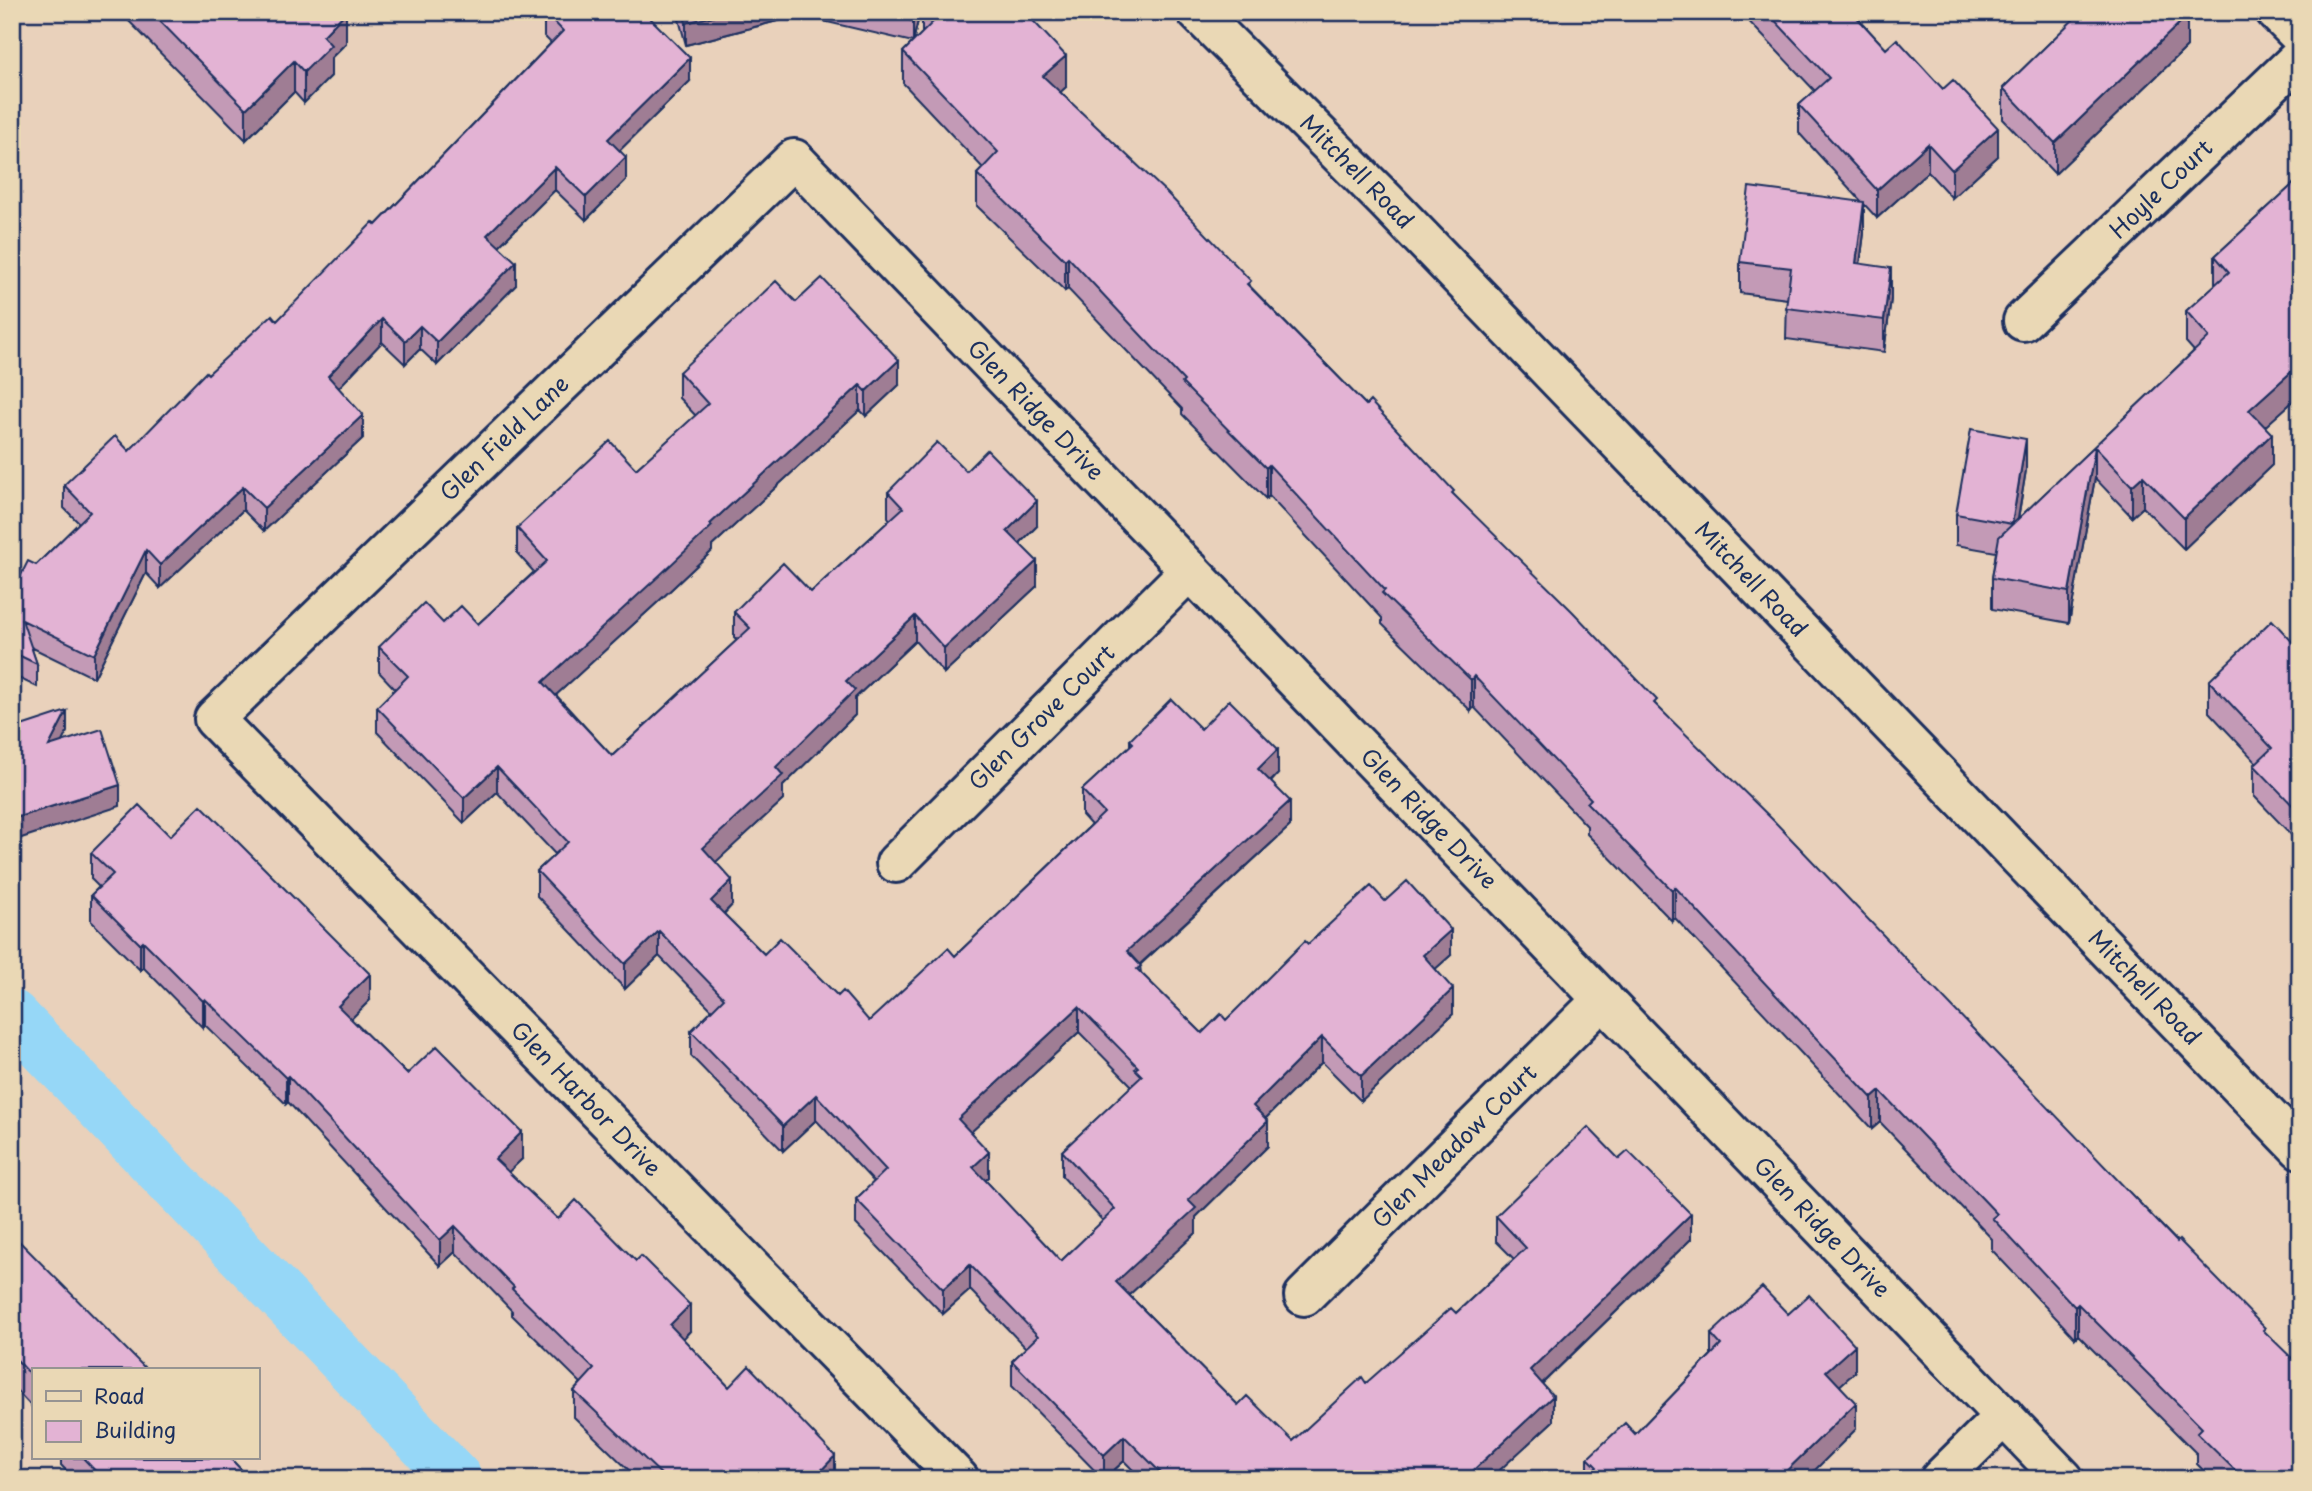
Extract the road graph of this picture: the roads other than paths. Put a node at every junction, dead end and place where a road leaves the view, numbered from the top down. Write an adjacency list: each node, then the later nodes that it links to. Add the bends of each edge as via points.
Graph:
1 (1198, 12): 11 (street, Mitchell Road)
2 (2276, 12): 3 (street)
3 (2300, 36)
4 (2300, 57): 6 (street, Hoyle Court)
5 (794, 159): 7 (street, Glen Ridge Drive); 8 (street, Glen Field Lane)
6 (2024, 321)
7 (1190, 570): 9 (street, Glen Grove Court); 10 (street, Glen Ridge Drive)
8 (214, 719): 14 (street, Glen Harbor Drive)
9 (896, 863)
10 (1603, 999): 12 (street, Glen Meadow Court); 13 (street, Glen Ridge Drive)
11 (2300, 1149)
12 (1304, 1296)
13 (2004, 1416): 15 (street); 16 (street, Glen Ridge Drive)
14 (958, 1479)
15 (1940, 1479)
16 (2064, 1479)

